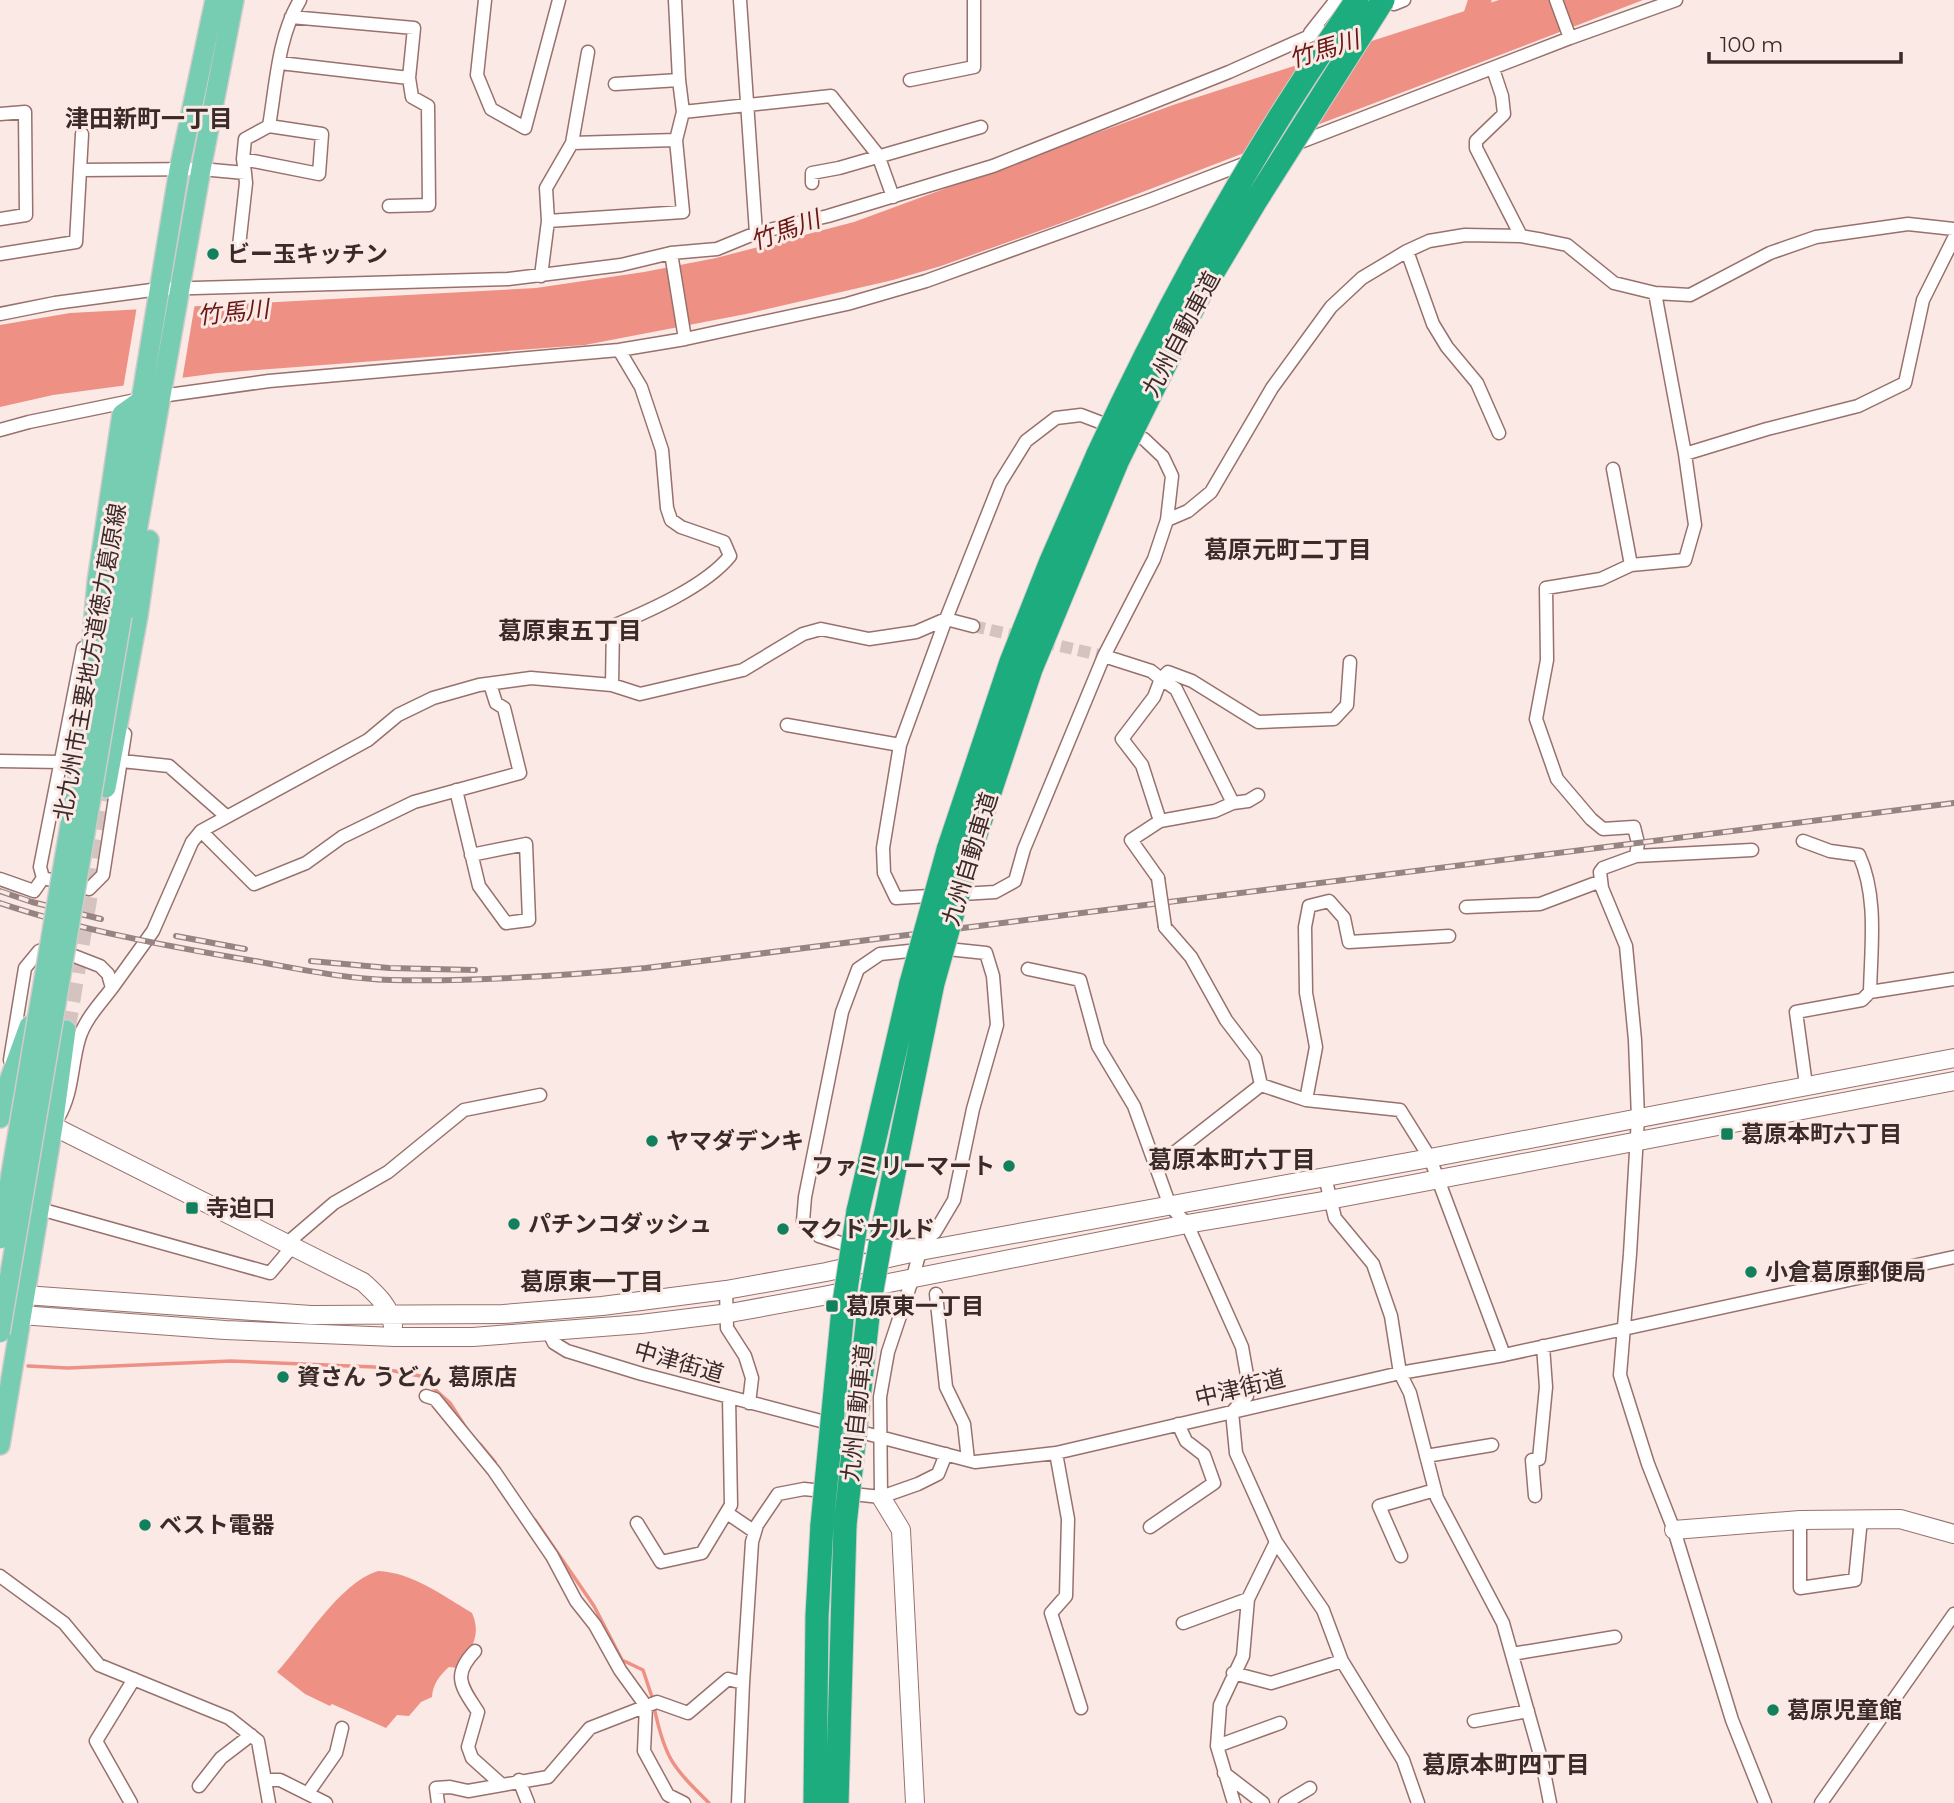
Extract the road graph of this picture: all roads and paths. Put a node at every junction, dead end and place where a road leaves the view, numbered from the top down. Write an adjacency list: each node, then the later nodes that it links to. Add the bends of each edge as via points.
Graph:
1 (215, 0): 37 (main road, 北九州市主要地方道徳力葛原線)
2 (234, 0): 35 (main road, 北九州市主要地方道徳力葛原線)
3 (300, 0): 14 (street)
4 (485, 0): 5 (street, via 477,75 491,109 525,128)
5 (559, 0)
6 (676, 0): 22 (street)
7 (740, 0): 25 (street)
8 (974, 0): 23 (street, via 974,67)
9 (1336, 0): 17 (street)
10 (1357, 0): 63 (highway, 九州自動車道, bridge, via 1182,283)
11 (1556, 0): 16 (street)
12 (1676, 0): 16 (street)
13 (1393, 1): 63 (highway, 九州自動車道, bridge, via 1255,202)
14 (291, 17): 19 (street); 21 (street, via 415,28)
15 (1321, 31): 17 (street)
16 (1569, 35): 20 (street)
17 (1307, 36): 40 (street, via 1006,161)
18 (588, 51): 32 (street)
19 (280, 63): 21 (street); 28 (street)
20 (1493, 69): 46 (street, via 1504,114 1476,141 1476,148); 57 (street, via 926,281 847,304)
21 (409, 78): 41 (street, via 412,97 428,106 429,205)
22 (679, 80): 24 (street); 26 (street)
23 (910, 80)
24 (615, 84)
25 (747, 106): 26 (street); 33 (street, via 831,96); 45 (street)
26 (683, 112): 31 (street)
27 (0, 114): 42 (street, via 25,112 26,215)
28 (269, 126): 34 (street, via 245,139); 34 (street, via 322,134 319,174)
29 (981, 127): 33 (street)
30 (82, 134): 36 (street)
31 (676, 140): 32 (street); 43 (street, via 683,212)
32 (572, 143): 43 (street, via 546,188)
33 (878, 155): 39 (street, via 812,173); 40 (street)
34 (243, 159): 38 (street)
35 (201, 169): 37 (street); 38 (street); 55 (main road, 北九州市主要地方道徳力葛原線)
36 (80, 170): 37 (street); 51 (street, via 76,243)
37 (179, 170): 54 (main road, 北九州市主要地方道徳力葛原線)
38 (244, 173): 48 (street)
39 (812, 183)
40 (893, 197): 45 (street)
41 (389, 206)
42 (0, 219)
43 (548, 221): 52 (street)
44 (1954, 229): 53 (street, via 1908,224 1816,237 1770,253 1690,295)
45 (756, 233): 50 (street, via 717,249)
46 (1521, 236): 49 (street, via 1465,235 1429,241); 53 (street, via 1567,245 1614,283)
47 (1954, 238): 62 (street, via 1923,300 1905,383 1858,406)
48 (239, 246)
49 (1407, 251): 61 (street, via 1433,324 1477,383); 65 (street, via 1362,278 1331,307 1272,388 1210,492 1188,511)
50 (671, 253): 52 (street); 57 (street)
51 (0, 254)
52 (541, 276): 55 (street)
53 (1655, 293): 62 (street)
54 (158, 295): 55 (street); 56 (street, via 55,303); 59 (main road, 北九州市主要地方道徳力葛原線)
55 (179, 296): 59 (main road, 北九州市主要地方道徳力葛原線)
56 (0, 314)
57 (685, 340): 58 (street)
58 (619, 350): 59 (street); 75 (street, via 641,387 662,450 671,520 724,541 730,556 711,576 613,625)
59 (153, 393): 60 (street); 67 (main road, via 122,414); 68 (main road, 北九州市主要地方道徳力葛原線)
60 (0, 430)
61 (1499, 433)
62 (1685, 454): 66 (street, via 1695,525 1685,560)
63 (1108, 458): 100 (highway, 九州自動車道, bridge, via 959,851)
64 (1614, 469): 66 (street)
65 (1167, 520): 69 (street, via 1172,476 1163,457 1144,439 1081,415 1056,418 1026,440 1000,483); 71 (street, via 1153,559)
66 (1631, 565): 92 (street, via 1601,579 1546,588 1547,660 1535,719 1557,779 1603,829 1634,827)
67 (97, 582): 80 (street); 81 (main road, via 91,652)
68 (122, 615): 79 (street); 82 (main road); 124 (main road, 北九州市主要地方道徳力葛原線, bridge); 138 (main road, 北九州市主要地方道徳力葛原線, bridge)
69 (946, 619): 70 (street); 75 (street, via 916,632 869,639 821,629 803,634 743,670 640,694); 77 (street)
70 (973, 626)
71 (1104, 656): 73 (street, via 1151,671); 77 (street, via 1015,881 995,892 896,898 884,873 883,848)
72 (1350, 662): 73 (street, via 1347,705 1334,719 1258,722 1192,681 1168,672)
73 (1161, 679): 85 (street, via 1176,689); 87 (street, via 1154,697 1122,739 1142,765)
74 (490, 684): 75 (street, via 531,678); 83 (street, via 496,703 504,708 520,774); 86 (street, via 433,698 398,715 368,740)
75 (612, 685)
76 (787, 725): 77 (street)
77 (900, 746)
78 (0, 761): 80 (street)
79 (122, 761): 86 (street, via 169,766); 93 (street, via 103,875 89,889)
80 (61, 762): 93 (street, via 40,867)
81 (69, 783)
82 (106, 788)
83 (456, 790): 88 (street, via 414,802 342,837 306,863 254,884); 91 (street)
84 (1258, 795): 85 (street)
85 (1233, 803): 87 (street)
86 (226, 816): 88 (street)
87 (1160, 821): 107 (street, bridge, via 1132,840 1158,878 1165,927 1191,957 1226,1020 1255,1058)
88 (201, 831): 101 (street, via 153,931)
89 (1803, 841): 102 (street, via 1859,855 1867,872)
90 (1752, 850): 92 (street)
91 (471, 855): 91 (street, via 479,886 506,923 529,920 526,844)
92 (1636, 856): 95 (street, via 1603,868)
93 (43, 878): 94 (street, via 34,891)
94 (0, 879)
95 (1601, 881): 96 (street, via 1540,904); 113 (street, via 1626,946)
96 (1466, 906)
97 (1449, 936): 111 (street, via 1349,942 1344,918 1329,901 1309,906 1306,993 1316,1047)
98 (1028, 969): 117 (street, via 1080,980 1098,1046 1134,1106)
99 (1954, 979): 102 (street)
100 (922, 983): 163 (highway, 九州自動車道, bridge); 163 (highway, 九州自動車道, bridge, via 858,1211 843,1309)
101 (112, 988): 110 (street, via 100,966 51,947 39,951 25,968); 114 (street, via 79,1039 67,1102)
102 (1870, 992): 108 (street, via 1862,1000 1796,1012)
103 (29, 1026): 110 (main road)
104 (66, 1030): 114 (main road)
105 (1954, 1058): 108 (street)
106 (1954, 1080): 115 (street)
107 (1261, 1085): 111 (street); 117 (street)
108 (1806, 1086): 113 (street)
109 (540, 1095): 125 (street, via 464,1110 388,1172 334,1202 292,1239)
110 (2, 1097): 112 (main road); 114 (main road)
111 (1306, 1100): 116 (street, via 1400,1110)
112 (0, 1118)
113 (1638, 1118): 115 (street); 116 (street)
114 (53, 1126): 122 (main road); 125 (street)
115 (1636, 1142): 119 (street); 137 (street)
116 (1430, 1158): 118 (street); 119 (street)
117 (1156, 1167): 121 (street)
118 (1325, 1177): 120 (street); 121 (street)
119 (1438, 1179): 120 (street); 142 (street)
120 (1329, 1200): 123 (street); 143 (street, via 1335,1218 1373,1264 1391,1316)
121 (1171, 1206): 123 (street); 126 (street)
122 (40, 1209): 125 (street, via 270,1273); 132 (main road)
123 (1186, 1224): 128 (street); 147 (street, via 1242,1347 1247,1396)
124 (0, 1239)
125 (292, 1247): 136 (street, via 363,1282)
126 (920, 1248): 126 (street, via 954,1200 997,1025 986,953 939,948 880,954 858,969 842,1012 803,1221 819,1236 853,1247); 128 (street); 129 (street, via 826,1272)
127 (1954, 1257): 137 (street, 中津街道)
128 (913, 1277): 133 (street); 149 (street, via 886,1363 880,1397)
129 (726, 1290): 133 (street); 136 (street, via 503,1314)
130 (0, 1294): 132 (street)
131 (936, 1294): 155 (street, via 946,1387 964,1424)
132 (26, 1295): 135 (main road); 136 (street, via 311,1315)
133 (725, 1313): 139 (street); 146 (street, via 727,1328 745,1356 752,1378)
134 (0, 1314): 135 (street)
135 (21, 1315): 140 (street); 150 (main road)
136 (392, 1316): 140 (street)
137 (1623, 1328): 141 (street, 中津街道); 165 (street, via 1620,1375)
138 (0, 1333)
139 (549, 1333): 140 (street); 145 (street, 中津街道, via 554,1343 567,1351)
140 (395, 1337)
141 (1543, 1346): 142 (street, 中津街道); 157 (street, via 1546,1387 1539,1459 1532,1460)
142 (1504, 1355): 143 (street, 中津街道)
143 (1400, 1373): 147 (street, 中津街道); 154 (street, via 1410,1392)
144 (426, 1395): 181 (street, via 435,1399 494,1471)
145 (729, 1397): 146 (street, 中津街道); 159 (street, via 731,1505)
146 (749, 1403): 149 (street, 中津街道)
147 (1232, 1412): 148 (street, 中津街道); 168 (street, via 1236,1453)
148 (1178, 1424): 152 (street, 中津街道); 164 (street, via 1186,1441 1204,1455 1214,1483)
149 (881, 1437): 153 (street, 中津街道); 158 (street)
150 (0, 1445)
151 (1493, 1445): 154 (street)
152 (1056, 1453): 155 (street, 中津街道); 182 (street, via 1068,1519 1066,1596 1051,1613)
153 (946, 1454): 155 (street, 中津街道); 158 (street, via 938,1474)
154 (1426, 1455): 156 (street)
155 (968, 1460)
156 (1435, 1490): 169 (street, via 1379,1506); 176 (street, via 1503,1623)
157 (1535, 1496)
158 (881, 1497): 166 (street, via 804,1489 778,1494); 205 (street, via 901,1530)
159 (727, 1513): 162 (street, via 702,1553 661,1562); 166 (street)
160 (1861, 1519): 161 (street); 161 (street, via 1855,1580 1800,1588); 167 (street, via 1900,1519)
161 (1800, 1520): 165 (street)
162 (637, 1523)
163 (833, 1525): 203 (highway, 九州自動車道, via 817,1615); 204 (highway, 九州自動車道)
164 (1150, 1527)
165 (1674, 1530): 211 (street, via 1732,1720)
166 (755, 1532): 180 (street)
167 (1954, 1534)
168 (1276, 1542): 171 (street); 177 (street, via 1323,1610)
169 (1401, 1556)
170 (0, 1577): 179 (street, via 64,1623 99,1665)
171 (1248, 1599): 173 (street); 178 (street, via 1243,1656)
172 (1954, 1614): 212 (street)
173 (1183, 1623)
174 (1615, 1637): 176 (street)
175 (475, 1651): 192 (street, via 460,1671 461,1684 478,1712 468,1747 472,1758)
176 (1512, 1654): 183 (street)
177 (1342, 1661): 178 (street, via 1271,1683); 209 (street, via 1403,1760)
178 (1233, 1673): 188 (street, via 1220,1705)
179 (134, 1679): 187 (street, via 229,1718); 196 (street, via 96,1741)
180 (743, 1683): 181 (street, via 727,1679 688,1713 657,1702); 202 (street)
181 (646, 1706): 191 (street, via 590,1728 548,1777); 201 (street, via 644,1751 668,1794)
182 (1081, 1708)
183 (1528, 1711): 184 (street); 210 (street)
184 (1474, 1721)
185 (1280, 1723): 188 (street)
186 (342, 1728): 195 (street, via 336,1753)
187 (251, 1735): 190 (street, via 258,1741); 193 (street, via 221,1758)
188 (1217, 1746): 189 (street)
189 (1224, 1773): 206 (street); 207 (street)
190 (265, 1780): 195 (street, via 280,1780); 197 (street)
191 (519, 1780): 192 (street); 200 (street)
192 (501, 1784): 199 (street, via 468,1791 436,1788)
193 (199, 1786)
194 (1310, 1788): 208 (street)
195 (309, 1793): 198 (street)
196 (131, 1803)
197 (269, 1803)
198 (326, 1803)
199 (438, 1803)
200 (528, 1803)
201 (684, 1803)
202 (738, 1803)
203 (815, 1803)
204 (837, 1803)
205 (915, 1803)
206 (1234, 1803)
207 (1263, 1803)
208 (1285, 1803)
209 (1418, 1803)
210 (1550, 1803)
211 (1765, 1803)
212 (1821, 1803)

